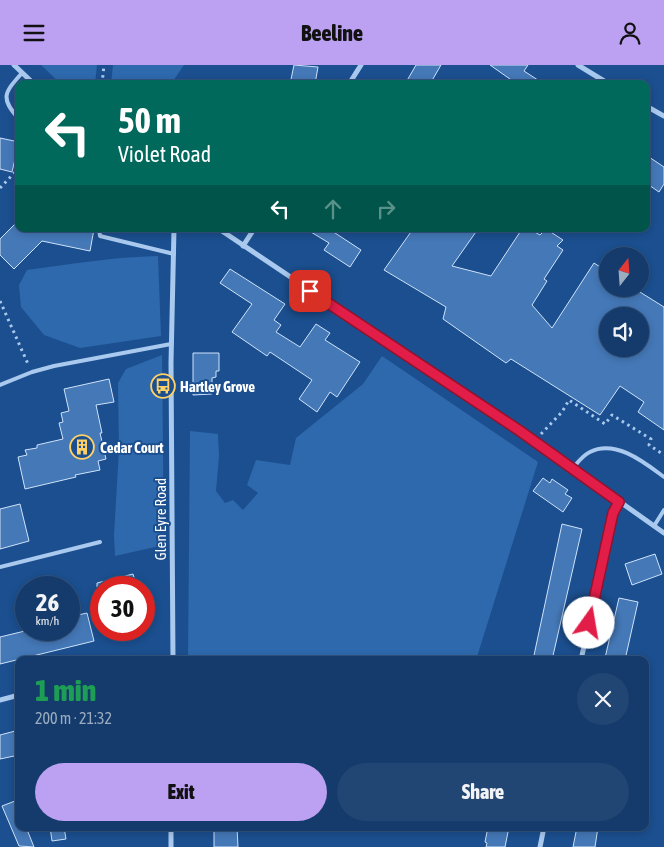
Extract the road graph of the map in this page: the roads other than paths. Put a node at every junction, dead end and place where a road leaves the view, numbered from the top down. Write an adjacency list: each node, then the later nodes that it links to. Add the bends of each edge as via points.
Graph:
1 (14, 65): 4 (street)
2 (361, 65): 7 (street)
3 (578, 65): 8 (street)
4 (22, 73): 5 (lane); 6 (street)
5 (16, 80)
6 (30, 80)
7 (352, 80)
8 (602, 80)
9 (15, 82): 10 (lane)
10 (2, 100): 12 (lane)
11 (650, 108): 13 (street)
12 (15, 115)
13 (664, 116)
14 (100, 232): 19 (lane, via 100,236)
15 (174, 232): 19 (street, Glen Eyre Road)
16 (223, 232): 18 (street)
17 (252, 232): 18 (street)
18 (243, 246): 22 (street)
19 (174, 254): 20 (street, Glen Eyre Road)
20 (171, 344): 21 (lane, via 32,372); 30 (street, Glen Eyre Road)
21 (0, 385)
22 (574, 468): 23 (lane, via 590,452 601,448 615,449 631,455); 24 (street)
23 (664, 477)
24 (619, 502): 26 (street); 31 (street, via 613,513)
25 (664, 510): 26 (lane)
26 (654, 526): 27 (street)
27 (664, 533)
28 (100, 542): 29 (lane)
29 (0, 567)
30 (173, 656)
31 (582, 656)
32 (15, 696): 33 (street)
33 (0, 700)
34 (172, 831): 36 (street)
35 (543, 831): 37 (street)
36 (171, 847)
37 (540, 847)

